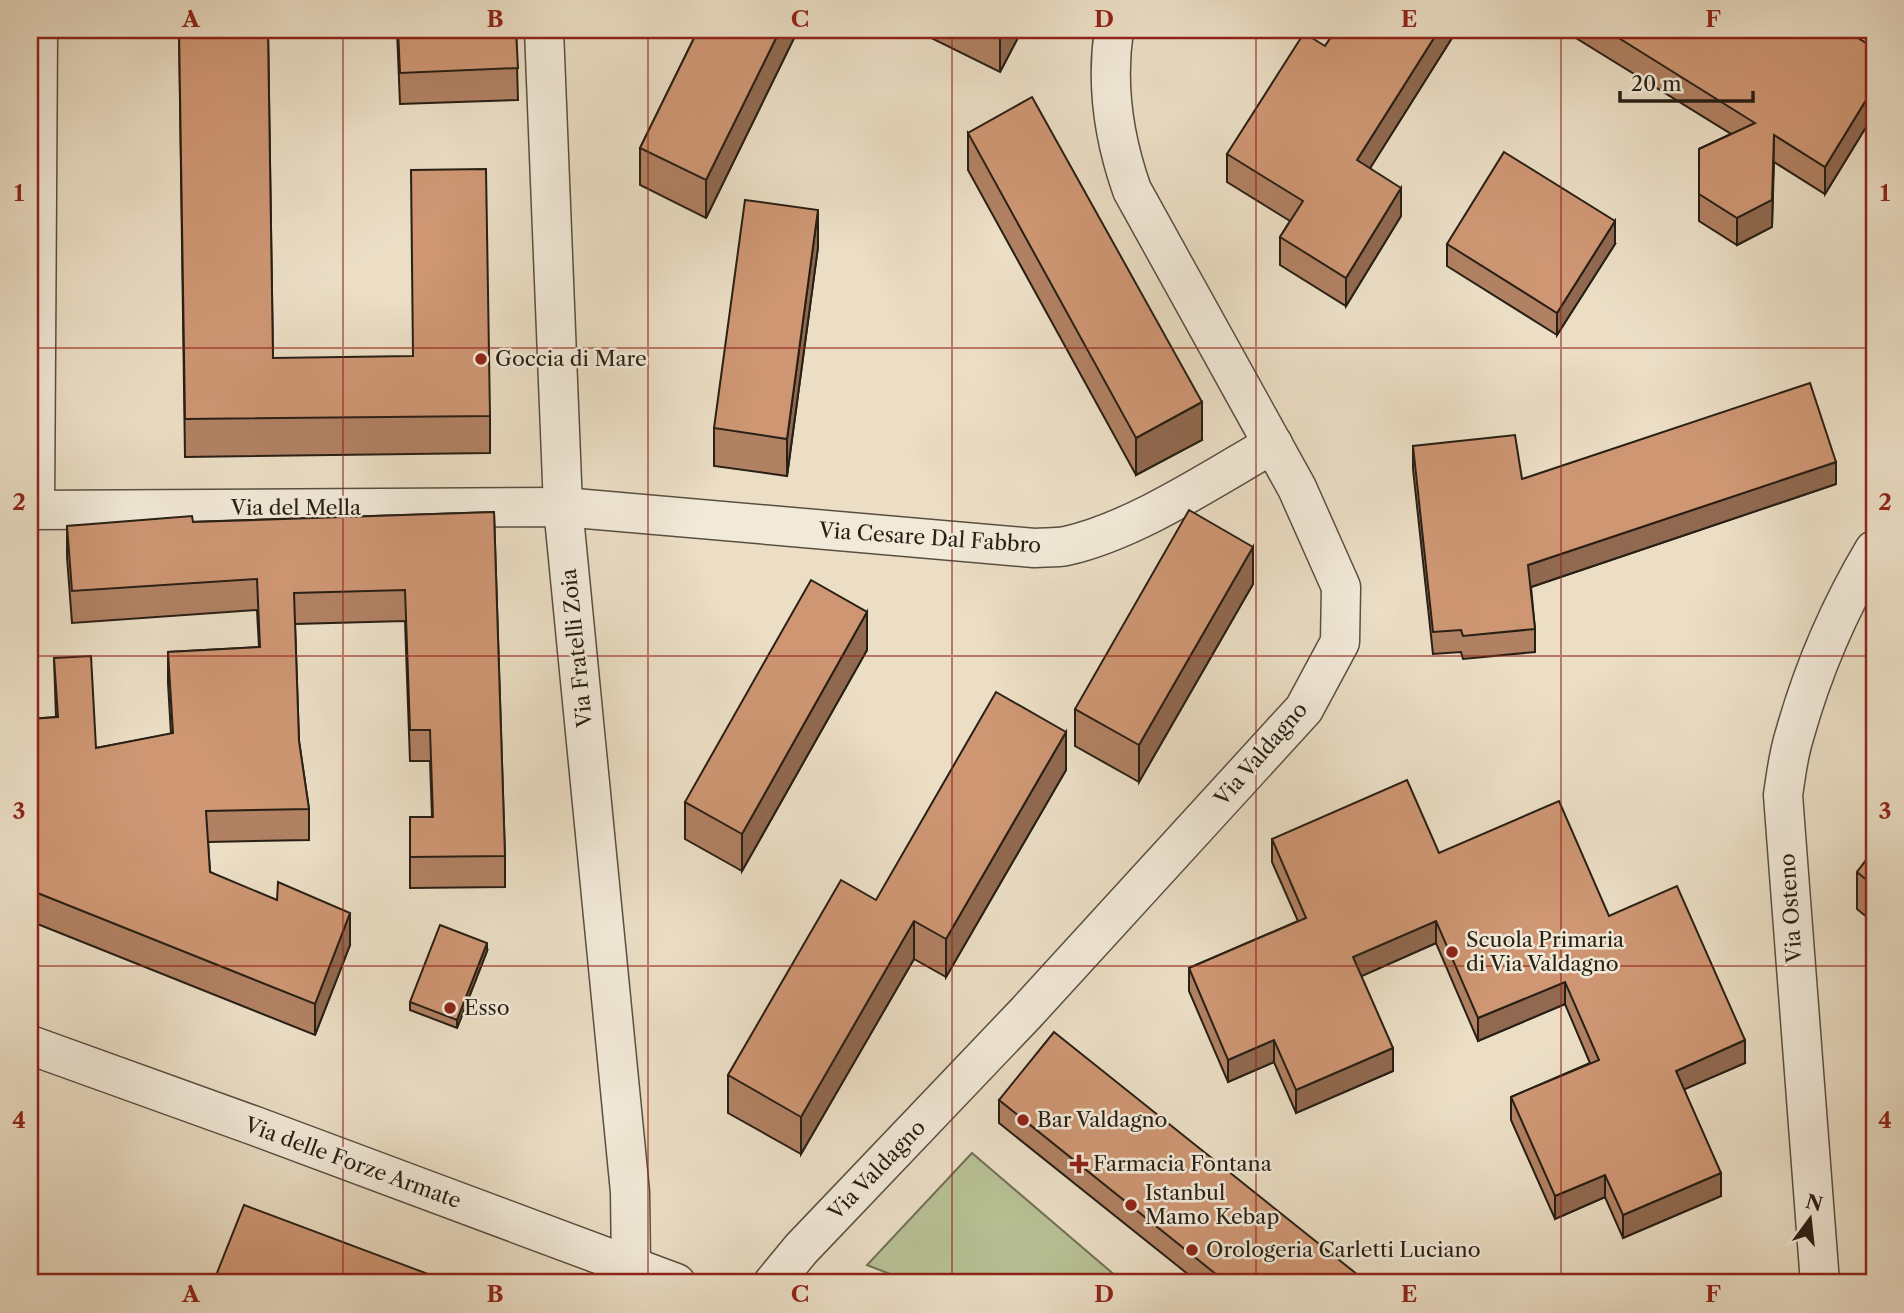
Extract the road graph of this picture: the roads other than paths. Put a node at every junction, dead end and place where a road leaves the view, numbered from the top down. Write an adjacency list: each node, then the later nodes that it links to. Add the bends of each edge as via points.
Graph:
1 (35, 30): 6 (street)
2 (544, 30): 5 (street, Via Fratelli Zoia)
3 (1114, 30): 4 (street, Via Valdagno, via 1114,119 1132,190)
4 (1273, 444): 5 (street, Via Cesare Dal Fabbro, via 1136,520 1099,537 1063,546 1034,548); 11 (street, Via Valdagno, via 1341,587 1340,642 1304,709)
5 (563, 508): 6 (street, Via del Mella); 9 (street, Via Fratelli Zoia, via 630,1192)
6 (32, 510)
7 (1874, 550): 12 (street, Via Osteno, via 1851,590 1812,682 1793,738 1783,795)
8 (30, 1045): 9 (street, Via delle Forze Armate)
9 (631, 1266): 10 (street, Via delle Forze Armate)
10 (675, 1283)
11 (773, 1283)
12 (1821, 1283)

